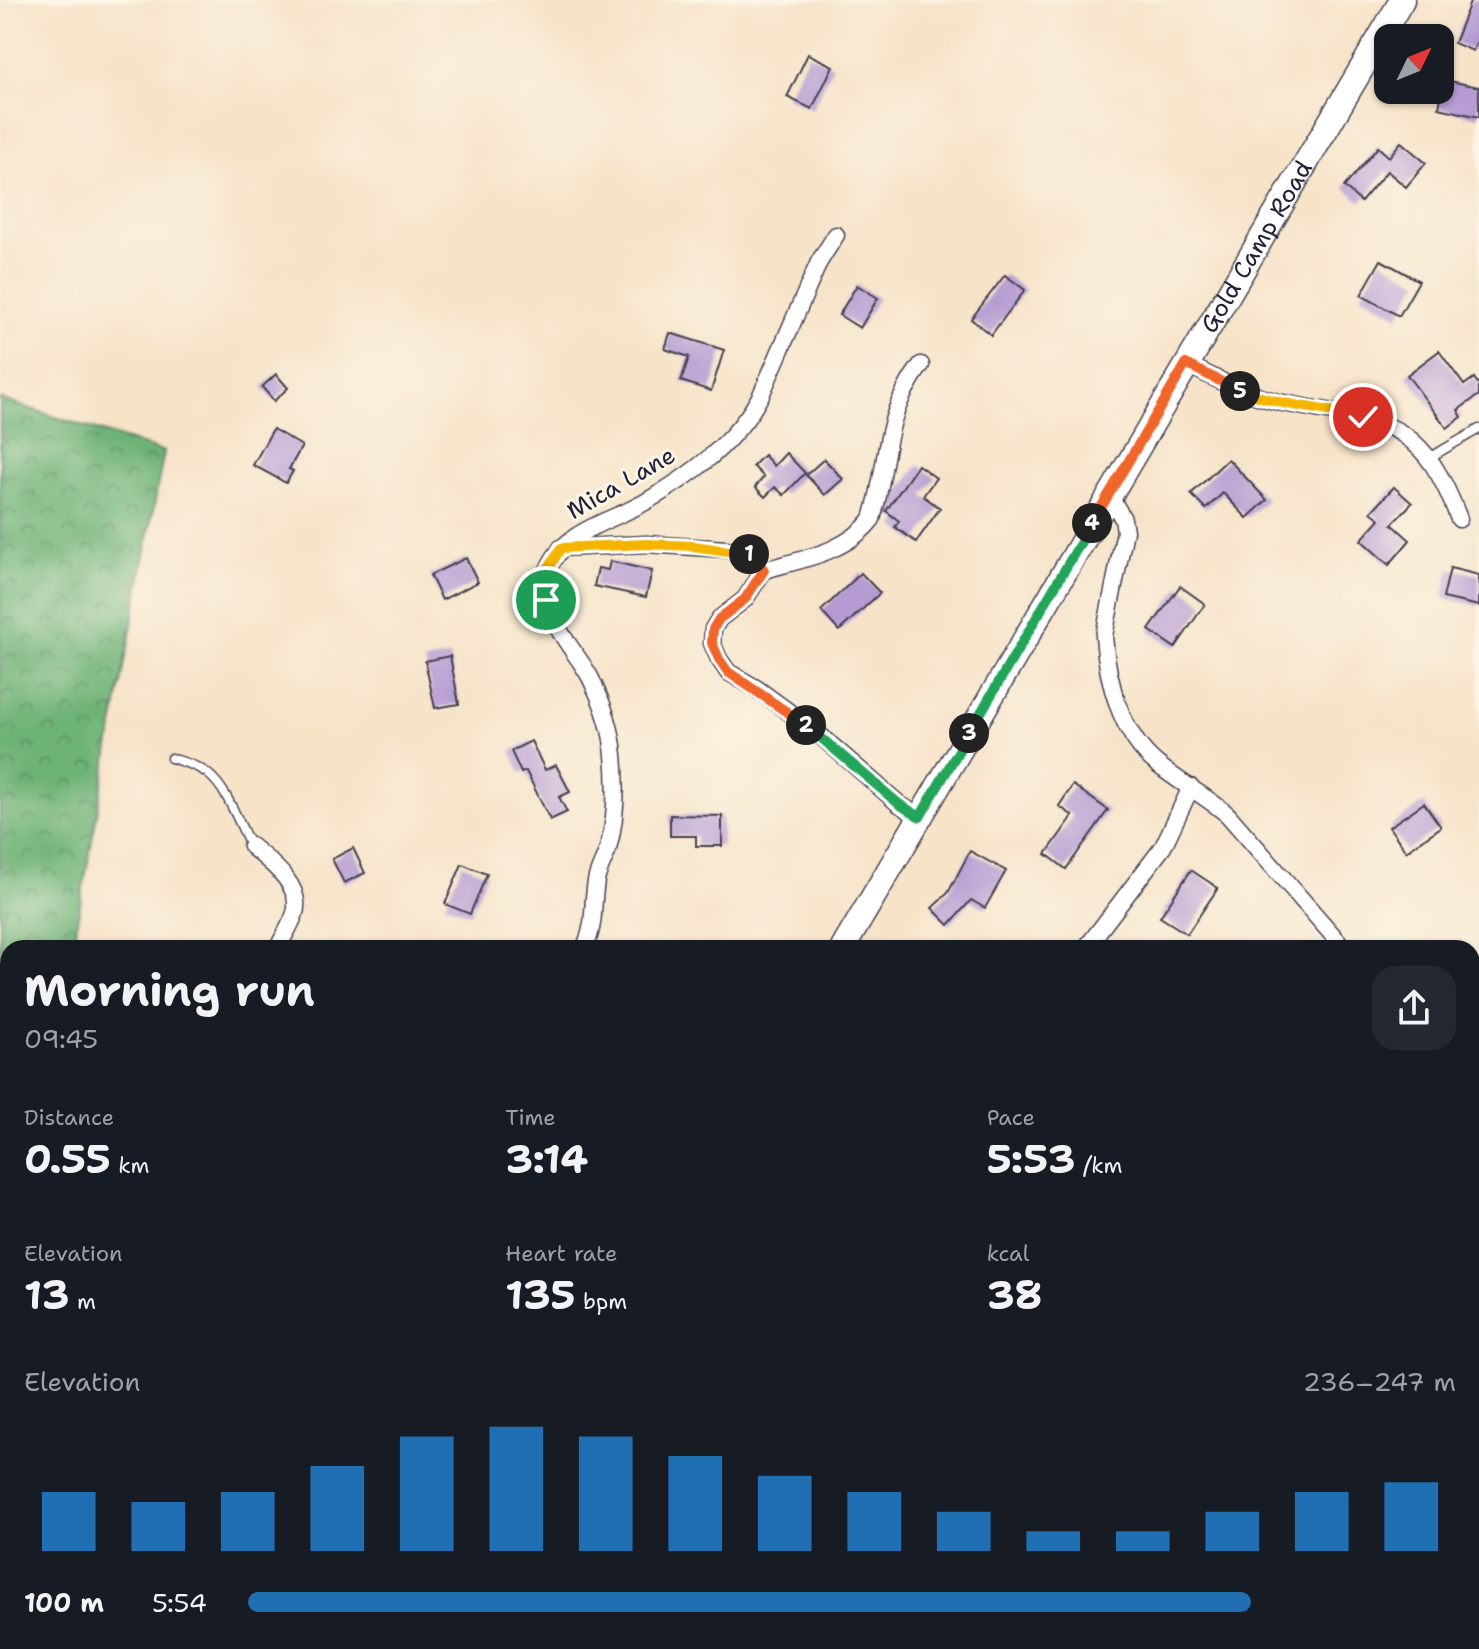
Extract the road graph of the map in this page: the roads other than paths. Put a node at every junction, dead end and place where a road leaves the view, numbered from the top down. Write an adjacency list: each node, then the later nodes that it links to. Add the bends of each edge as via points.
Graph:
1 (1402, 0): 3 (street, Gold Camp Road)
2 (836, 235): 9 (street, Mica Lane, via 761,395 733,436 670,486)
3 (1186, 364): 6 (street, via 1247,394 1375,420 1401,432); 7 (street, Gold Camp Road)
4 (921, 365): 10 (street, via 892,418 872,519 863,531 822,553)
5 (1479, 429): 6 (lane)
6 (1429, 458): 8 (street)
7 (1109, 494): 12 (street, via 1125,531 1104,636 1115,692 1124,721 1143,752); 13 (street, Gold Camp Road)
8 (1459, 519)
9 (561, 548): 10 (street, via 646,544 727,549 755,557); 16 (street, Mica Lane, via 548,569 546,600 592,681 613,745 616,811 596,880)
10 (764, 570): 13 (street, via 745,599 713,629 719,659 728,672 797,717)
11 (171, 758): 14 (lane, via 210,775)
12 (1191, 787): 18 (street, via 1163,847); 19 (street, via 1228,815)
13 (920, 817): 17 (street, Gold Camp Road)
14 (251, 846): 15 (street, via 295,894 296,909)
15 (282, 940)
16 (586, 940)
17 (848, 940)
18 (1092, 940)
19 (1337, 940)

